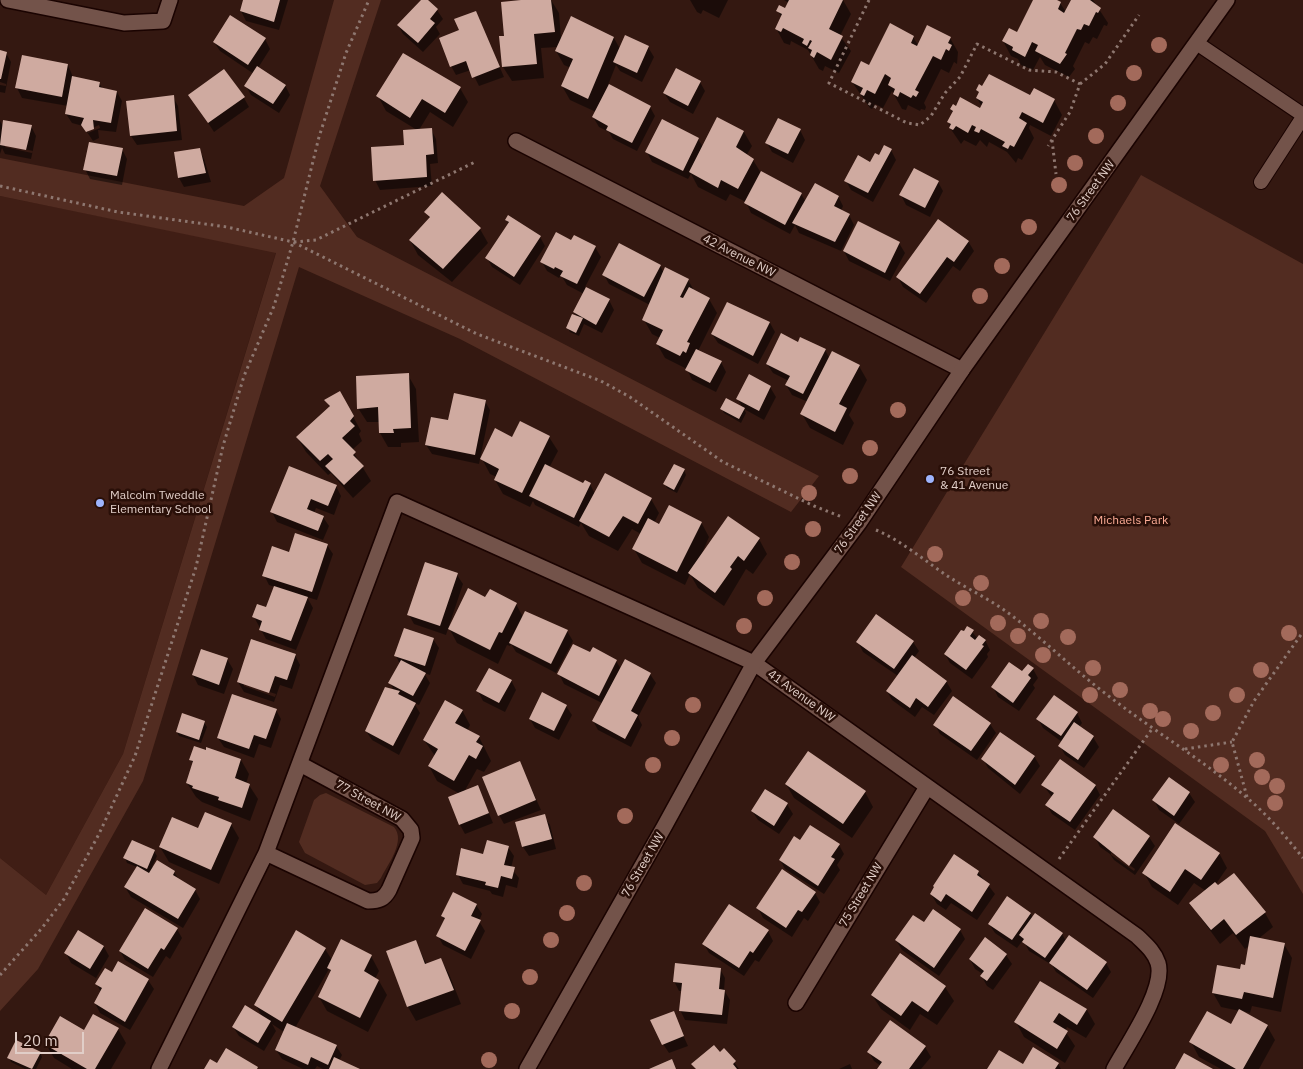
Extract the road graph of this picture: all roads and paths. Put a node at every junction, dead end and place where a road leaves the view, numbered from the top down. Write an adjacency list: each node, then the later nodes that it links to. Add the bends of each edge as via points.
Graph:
1 (8, 0): 2 (street, via 124,23 163,21)
2 (170, 0)
3 (369, 0): 17 (path, via 346,53 319,137)
4 (869, 0): 8 (path, via 829,83 907,123 920,125 932,116 945,93 960,77 977,44 1030,70 1056,72)
5 (1228, 0): 7 (street, 76 Street NW)
6 (1139, 15): 8 (path, via 1105,64)
7 (1198, 44): 9 (lane); 18 (street, 76 Street NW)
8 (1080, 84): 10 (path, via 1070,112)
9 (1303, 116): 15 (lane)
10 (1052, 140): 12 (path); 14 (path)
11 (516, 142): 18 (street, 42 Avenue NW)
12 (1048, 146)
13 (477, 162): 17 (path, via 316,240)
14 (1056, 174)
15 (1261, 182)
16 (0, 186): 17 (path, via 118,212 228,227)
17 (293, 242): 19 (path, via 477,334 601,381 630,397 723,462 814,506); 31 (path, via 274,306 244,376 223,446 196,568 135,756 64,899)
18 (962, 370): 19 (street, 76 Street NW)
19 (859, 523): 21 (street, 76 Street NW); 22 (path, via 887,535 1005,611)
20 (1303, 632): 23 (path, via 1254,701)
21 (754, 663): 25 (street, 41 Avenue NW, via 397,502); 26 (street, 41 Avenue NW); 34 (street, 76 Street NW)
22 (1152, 729): 24 (path); 30 (path)
23 (1232, 742): 24 (path); 27 (path)
24 (1184, 749): 27 (path)
25 (300, 764): 28 (street); 28 (street, 77 Street NW, via 402,819 411,830 412,838 389,890 384,898 377,901 368,901)
26 (926, 787): 30 (street, 41 Avenue NW); 32 (street, 75 Street NW)
27 (1247, 798): 29 (path)
28 (266, 852): 33 (street)
29 (1303, 858)
30 (1048, 874): 35 (street, 41 Avenue NW, via 1136,936 1152,950 1158,965 1158,982 1153,997)
31 (0, 975)
32 (796, 1003)
33 (159, 1069)
34 (527, 1069)
35 (1114, 1069)

